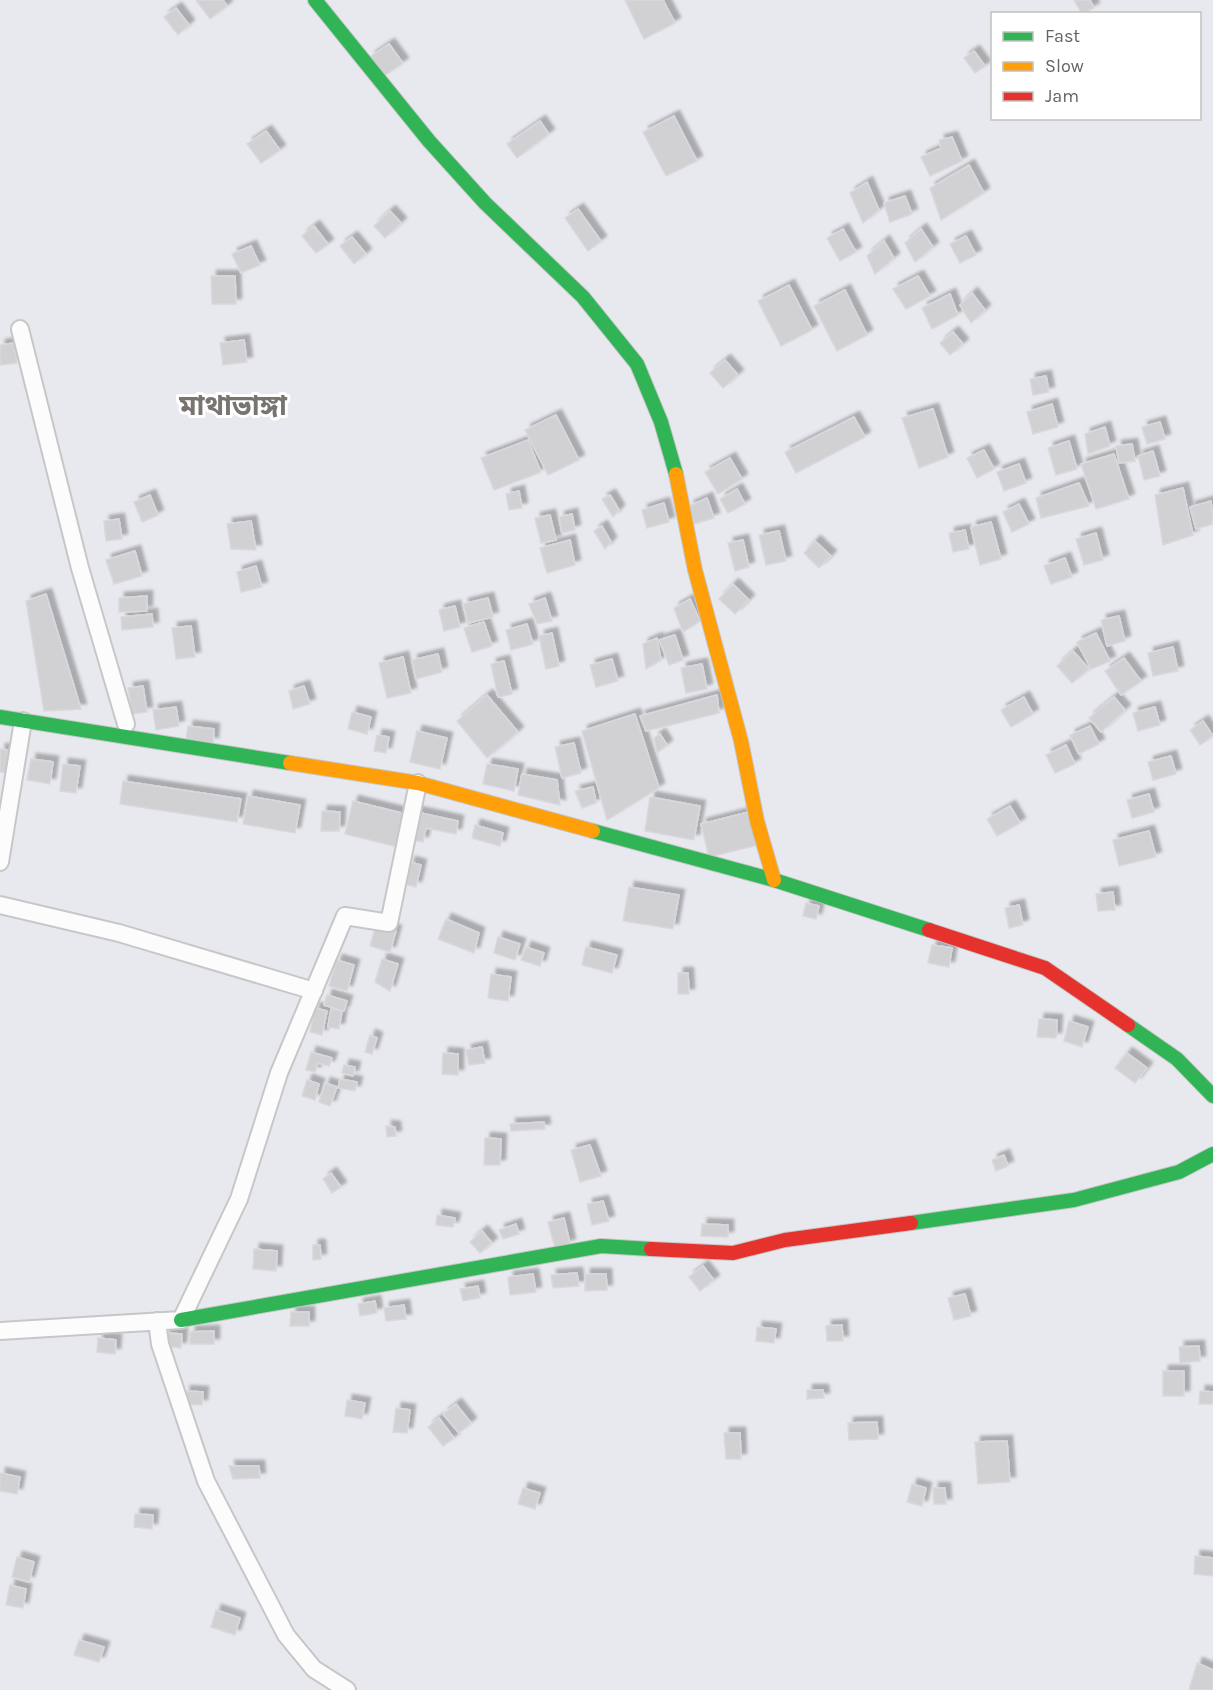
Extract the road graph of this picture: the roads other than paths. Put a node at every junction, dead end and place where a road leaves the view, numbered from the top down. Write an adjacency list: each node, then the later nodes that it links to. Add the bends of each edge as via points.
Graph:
1 (315, 0): 8 (street, via 429,141 485,203 583,297 637,364 661,422 676,478 695,570)
2 (20, 329): 5 (street, via 80,568)
3 (0, 717): 4 (street)
4 (23, 721): 6 (street); 7 (street)
5 (126, 724)
6 (418, 783): 8 (street); 10 (street, via 389,923 345,916)
7 (0, 862)
8 (774, 880): 11 (street, via 1045,968 1177,1059)
9 (0, 905): 10 (street, via 119,933)
10 (314, 991): 13 (street, via 279,1073 239,1199)
11 (1213, 1096)
12 (1213, 1154): 13 (street, via 1179,1172 1074,1200 785,1240 733,1253 601,1246)
13 (181, 1320): 14 (street)
14 (157, 1321): 15 (street); 16 (street, via 160,1344 206,1481 286,1635 314,1669)
15 (0, 1331)
16 (347, 1690)

